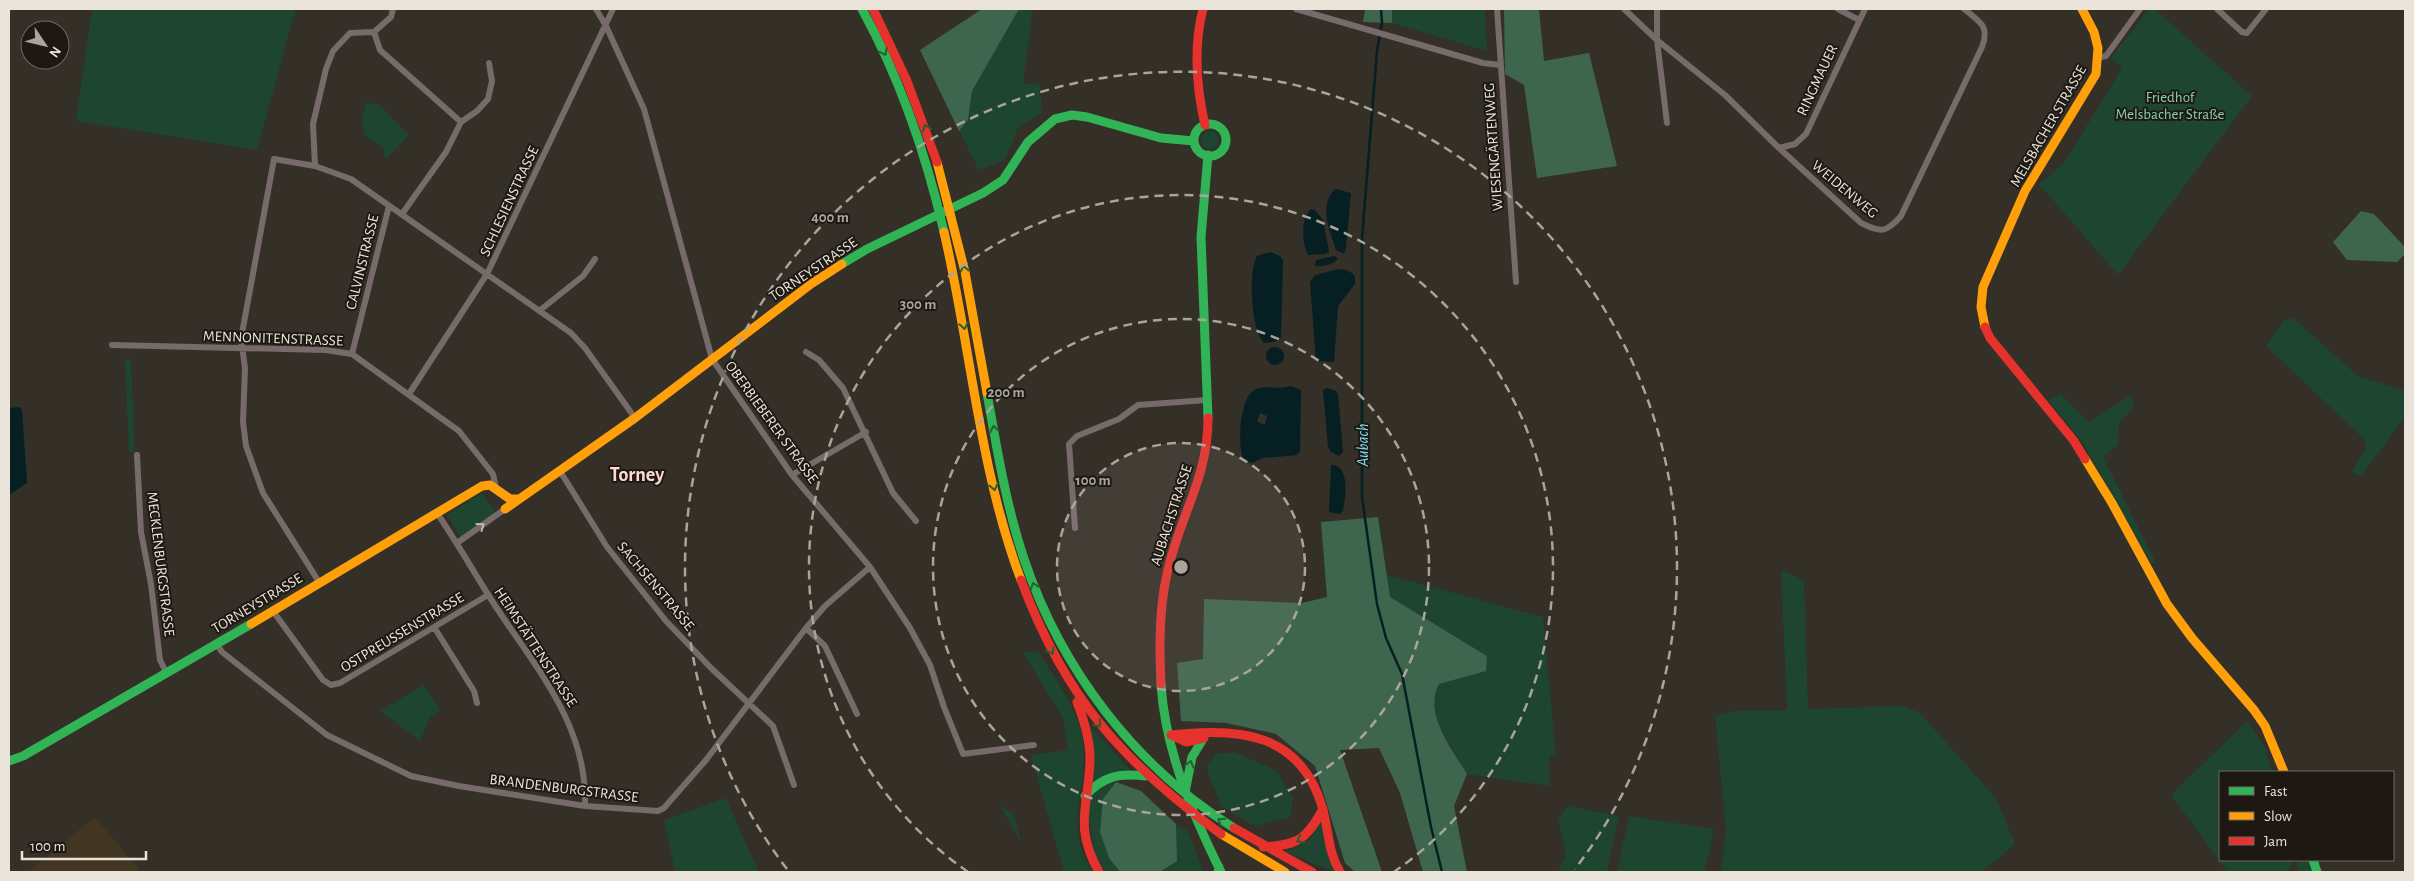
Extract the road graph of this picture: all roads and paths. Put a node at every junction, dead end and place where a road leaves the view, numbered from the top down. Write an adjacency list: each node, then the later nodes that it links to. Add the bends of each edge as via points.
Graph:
1 (393, 9): 20 (street, via 391,17)
2 (596, 9): 19 (street, OBERBIEBERER STRASSE)
3 (613, 9): 19 (street, SCHLESIENSTRASSE)
4 (862, 9): 65 (main road, one-way to 65, via 905,97 935,186 1003,524 1034,617)
5 (873, 9): 81 (main road, one-way to 5, via 1197,804 1166,779 1136,748 1103,710 1073,666 1036,591 1006,490 973,309 942,174 916,102)
6 (1202, 9): 27 (main road, via 1195,60)
7 (1296, 9): 24 (street, via 1483,63)
8 (1497, 9): 24 (street, WIESENGÄRTENWEG)
9 (1624, 9): 21 (street, WEIDENWEG)
10 (1657, 9): 21 (street)
11 (1838, 9): 18 (street)
12 (1865, 9): 18 (street, RINGMAUER)
13 (1964, 9): 29 (street, WEIDENWEG, via 1987,35 1901,216 1890,228 1877,231 1861,223)
14 (2082, 9): 22 (main road, MELSBACHER STRASSE, via 2095,36)
15 (2140, 9): 22 (street, via 2106,56)
16 (2217, 9): 17 (street, via 2247,33)
17 (2266, 9)
18 (1859, 20): 29 (street, RINGMAUER, via 1806,134 1795,144)
19 (606, 26): 35 (street, SCHLESIENSTRASSE); 42 (street, OBERBIEBERER STRASSE, via 644,109)
20 (374, 32): 25 (street, via 380,50); 31 (street, via 350,33 332,51 313,124)
21 (1656, 40): 26 (street); 29 (street, WEIDENWEG, via 1725,94)
22 (2100, 57): 74 (main road, MELSBACHER STRASSE, via 2096,74 2020,202 1984,287 1980,311 1984,326 2001,352 2083,454 2167,604 2254,710 2269,735)
23 (489, 63): 25 (street, via 492,81 488,99)
24 (1500, 65): 36 (street, WIESENGÄRTENWEG)
25 (461, 122): 33 (street, via 446,152)
26 (1667, 123)
27 (1205, 125): 28 (main road, via 1197,131); 30 (main road, via 1218,126 1226,140 1218,154)
28 (1194, 141): 30 (main road, via 1196,147); 42 (main road, TORNEYSTRASSE, via 1161,138 1087,117 1072,115 1055,120 1028,142 1003,180 983,193 867,249 811,284)
29 (1779, 148)
30 (1208, 155): 44 (main road, AUBACHSTRASSE, via 1202,192 1201,242)
31 (315, 166): 32 (street, via 350,179); 39 (street, via 274,159 241,339)
32 (389, 206): 33 (street); 41 (street, CALVINSTRASSE)
33 (402, 214): 35 (street)
34 (595, 259): 37 (street, via 584,276)
35 (487, 274): 37 (street); 43 (street, SCHLESIENSTRASSE)
36 (1516, 282)
37 (539, 311): 45 (street, via 571,333 586,348)
38 (112, 345): 39 (street, MENNONITENSTRASSE)
39 (242, 349): 41 (street, MENNONITENSTRASSE, via 325,350); 58 (street, via 246,446 263,493)
40 (806, 352): 46 (street, via 820,360 843,388)
41 (352, 354): 43 (street, MENNONITENSTRASSE)
42 (712, 359): 45 (main road, TORNEYSTRASSE); 49 (street, OBERBIEBERER STRASSE)
43 (409, 394): 50 (street, MENNONITENSTRASSE, via 459,432 493,474)
44 (1207, 400): 55 (street, via 1138,405 1119,419 1076,436 1069,444); 70 (main road, AUBACHSTRASSE, via 1207,447 1168,568 1162,598 1160,683)
45 (635, 418): 48 (main road, TORNEYSTRASSE)
46 (866, 432): 49 (street); 54 (street, via 893,493)
47 (137, 456): 64 (street, MECKLENBURGSTRASSE, via 141,532 160,660)
48 (560, 471): 51 (main road, TORNEYSTRASSE); 67 (street, SACHSENSTRASSE, via 607,547 666,621)
49 (792, 475): 57 (street, OBERBIEBERER STRASSE)
50 (496, 488): 51 (main road, via 510,499); 53 (main road, TORNEYSTRASSE, via 482,486)
51 (519, 499): 52 (main road, TORNEYSTRASSE)
52 (505, 509): 56 (street, TORNEYSTRASSE, one-way to 52)
53 (437, 513): 56 (street, HEIMSTÄTTENSTRASSE); 58 (main road, TORNEYSTRASSE)
54 (916, 521)
55 (1075, 528)
56 (457, 543): 59 (street, HEIMSTÄTTENSTRASSE)
57 (870, 566): 62 (street, BRANDENBURGSTRASSE, via 825,606); 72 (street, OBERBIEBERER STRASSE, via 930,665 963,754)
58 (319, 582): 60 (main road, TORNEYSTRASSE)
59 (488, 595): 61 (street, OSTPREUSSENSTRASSE); 79 (street, HEIMSTÄTTENSTRASSE, via 564,712 579,752)
60 (273, 611): 61 (street, OSTPREUSSENSTRASSE, via 330,685 340,683); 63 (main road, TORNEYSTRASSE)
61 (434, 627): 66 (street, via 474,691)
62 (806, 628): 67 (street, BRANDENBURGSTRASSE); 68 (street, via 825,646)
63 (216, 644): 64 (main road, TORNEYSTRASSE); 79 (street, BRANDENBURGSTRASSE, via 326,735 411,776)
64 (167, 674): 73 (main road, TORNEYSTRASSE)
65 (1070, 684): 75 (main road, one-way to 75, via 1112,741); 78 (main road, via 1089,741 1090,759)
66 (477, 703)
67 (750, 704): 76 (street, SACHSENSTRASSE, via 773,726); 79 (street, BRANDENBURGSTRASSE, via 664,808 658,811)
68 (857, 714)
69 (1219, 732): 70 (main road); 71 (main road); 80 (main road, via 1247,733 1284,749 1311,779)
70 (1171, 735): 71 (main road, via 1186,742); 77 (main road, AUBACHSTRASSE)
71 (1203, 739): 77 (main road, one-way to 71, via 1189,762)
72 (1034, 745)
73 (9, 761)
74 (2284, 771)
75 (1145, 776): 78 (main road, via 1114,774 1101,779); 84 (main road, via 1206,825)
76 (794, 785)
77 (1185, 792): 82 (main road, AUBACHSTRASSE)
78 (1084, 797): 83 (main road, via 1083,832 1087,848)
79 (585, 806)
80 (1323, 809): 81 (main road, one-way to 81, via 1305,838 1286,846); 86 (main road, via 1332,861)
81 (1262, 847): 85 (main road)
82 (1219, 870)
83 (1100, 872)
84 (1285, 872)
85 (1312, 872)
86 (1340, 872)

